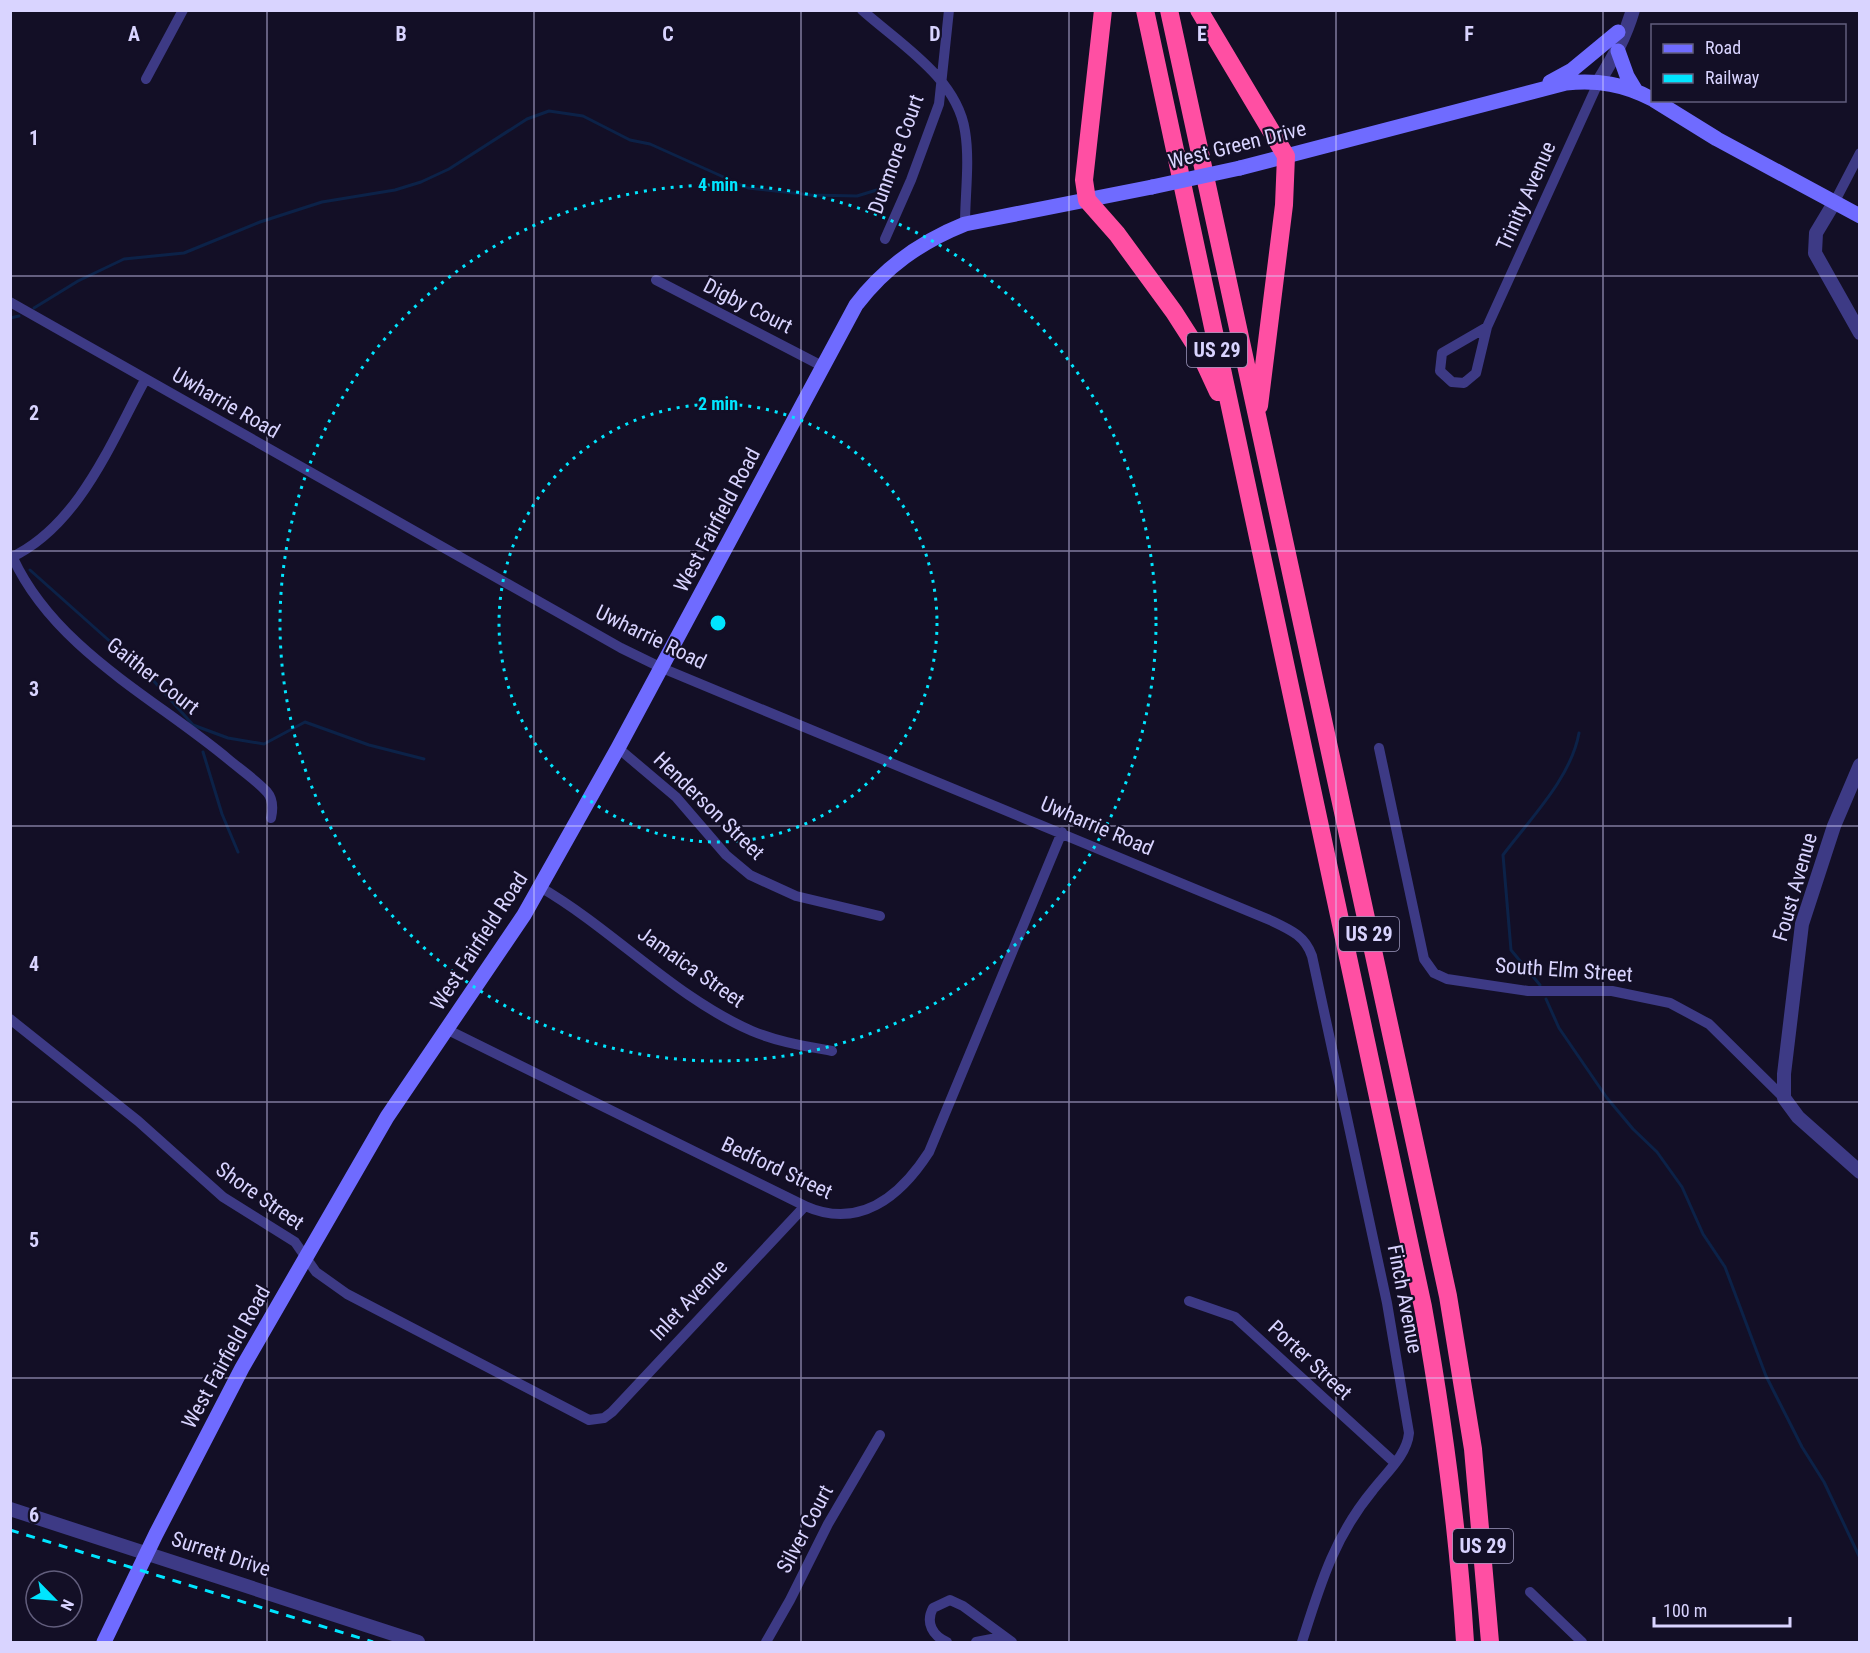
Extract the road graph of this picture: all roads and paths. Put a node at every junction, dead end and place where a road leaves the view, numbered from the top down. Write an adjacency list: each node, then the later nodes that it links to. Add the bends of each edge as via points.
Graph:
1 (183, 10): 11 (street)
2 (862, 10): 12 (street)
3 (949, 10): 12 (street, Dunmore Court)
4 (1103, 10): 21 (highway, via 1084,180)
5 (1145, 10): 33 (highway, US 29)
6 (1169, 10): 34 (highway, US 29)
7 (1199, 10): 20 (highway)
8 (1632, 11): 9 (street, Trinity Avenue); 10 (street, Trinity Avenue)
9 (1618, 32): 13 (street, Trinity Avenue); 14 (main road, via 1572,70)
10 (1618, 51): 13 (street, Trinity Avenue); 15 (main road)
11 (146, 79)
12 (941, 80): 24 (street, via 959,108 965,133); 25 (street, Dunmore Court, via 939,104)
13 (1599, 81): 14 (main road, West Green Drive); 15 (main road, West Green Drive); 18 (main road, West Green Drive, via 1618,93); 29 (street, Trinity Avenue)
14 (1540, 88): 20 (main road, West Green Drive)
15 (1636, 91): 16 (main road, West Green Drive)
16 (1651, 99)
17 (1657, 102): 18 (main road, West Green Drive)
18 (1671, 110): 22 (main road, West Green Drive)
19 (1860, 153): 22 (street)
20 (1286, 156): 21 (main road, West Green Drive, bridge); 34 (highway, via 1284,205)
21 (1087, 200): 24 (main road, West Green Drive); 33 (highway, via 1174,312 1199,351)
22 (1834, 203): 23 (main road, West Green Drive); 30 (street, via 1816,233 1815,253)
23 (1860, 216)
24 (965, 224): 26 (main road, West Green Drive, via 919,246)
25 (885, 238)
26 (892, 266): 31 (main road, West Fairfield Road, via 856,305)
27 (656, 280): 31 (street, Digby Court)
28 (10, 302): 32 (street, Uwharrie Road)
29 (1487, 327): 29 (street, Trinity Avenue, via 1442,352 1440,371 1448,379 1464,383 1473,378)
30 (1860, 333)
31 (822, 366): 36 (main road, West Fairfield Road)
32 (145, 380): 35 (street, via 72,506 43,538); 36 (street, Uwharrie Road)
33 (1232, 419): 66 (highway, US 29, via 1423,1307 1450,1474)
34 (1257, 419): 67 (highway, US 29, via 1448,1296 1473,1449)
35 (12, 558): 40 (street, Gaither Court, via 40,604 64,629 269,793)
36 (662, 668): 37 (main road, West Fairfield Road); 41 (street, Uwharrie Road)
37 (618, 748): 42 (main road, West Fairfield Road); 43 (street, Henderson Street, via 676,797 726,855 750,875 796,896)
38 (1379, 748): 48 (street, South Elm Street, via 1424,959 1434,973 1448,979 1527,991 1612,992 1670,1003 1709,1024)
39 (1860, 765): 48 (street, Foust Avenue, via 1834,826 1802,924 1784,1074)
40 (271, 818)
41 (1062, 832): 44 (street, Uwharrie Road, via 1296,932); 50 (street, Bedford Street, via 922,1162 893,1193 854,1215 828,1214)
42 (540, 887): 46 (main road, West Fairfield Road); 47 (street, Jamaica Street, via 724,1017 792,1044)
43 (880, 916)
44 (1305, 941): 55 (street, Finch Avenue, via 1312,956 1400,1377 1409,1433)
45 (10, 1019): 51 (street, Shore Street, via 138,1121 223,1197 295,1242)
46 (446, 1029): 50 (street, Bedford Street); 51 (main road, West Fairfield Road, via 387,1117)
47 (832, 1051)
48 (1785, 1098): 49 (street, South Elm Street, via 1798,1117)
49 (1860, 1172)
50 (805, 1206): 53 (street, Inlet Avenue, via 612,1412)
51 (305, 1257): 53 (street, Shore Street, via 316,1272 347,1294 582,1418); 57 (main road, West Fairfield Road, via 242,1368)
52 (1189, 1301): 55 (street, Porter Street, via 1235,1317)
53 (601, 1419)
54 (880, 1435): 62 (street, Silver Court)
55 (1395, 1463): 65 (street, Finch Avenue, via 1355,1510 1341,1534)
56 (10, 1509): 57 (street, Surrett Drive)
57 (148, 1552): 60 (main road, West Fairfield Road); 61 (street, Surrett Drive)
58 (1530, 1592): 68 (street)
59 (1007, 1640): 63 (street, via 963,1606 945,1600 933,1608 929,1622 933,1632); 64 (street)
60 (104, 1642)
61 (418, 1642)
62 (766, 1642)
63 (947, 1642)
64 (976, 1642)
65 (1302, 1642)
66 (1465, 1642)
67 (1490, 1642)
68 (1582, 1642)

